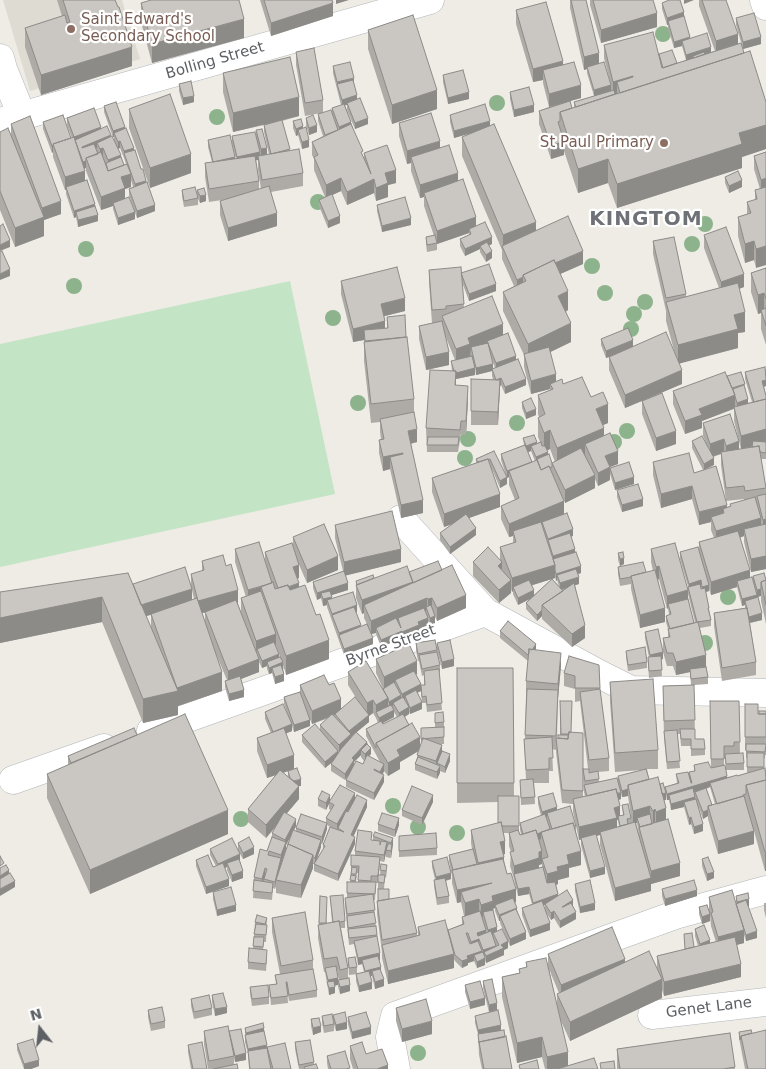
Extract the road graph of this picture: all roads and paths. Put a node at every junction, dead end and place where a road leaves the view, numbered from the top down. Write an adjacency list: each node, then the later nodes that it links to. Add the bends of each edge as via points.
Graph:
1 (430, 0): 5 (street, Bolling Street)
2 (764, 0): 3 (street)
3 (766, 6)
4 (0, 58): 5 (street)
5 (11, 119)
6 (401, 520): 7 (street)
7 (485, 612): 8 (street, via 631,690); 9 (street, Byrne Street)
8 (766, 693)
9 (13, 780)
10 (766, 890): 13 (street, via 675,916 395,1016 390,1037)
11 (766, 1002): 12 (street, Genet Lane)
12 (652, 1015)
13 (396, 1069)

